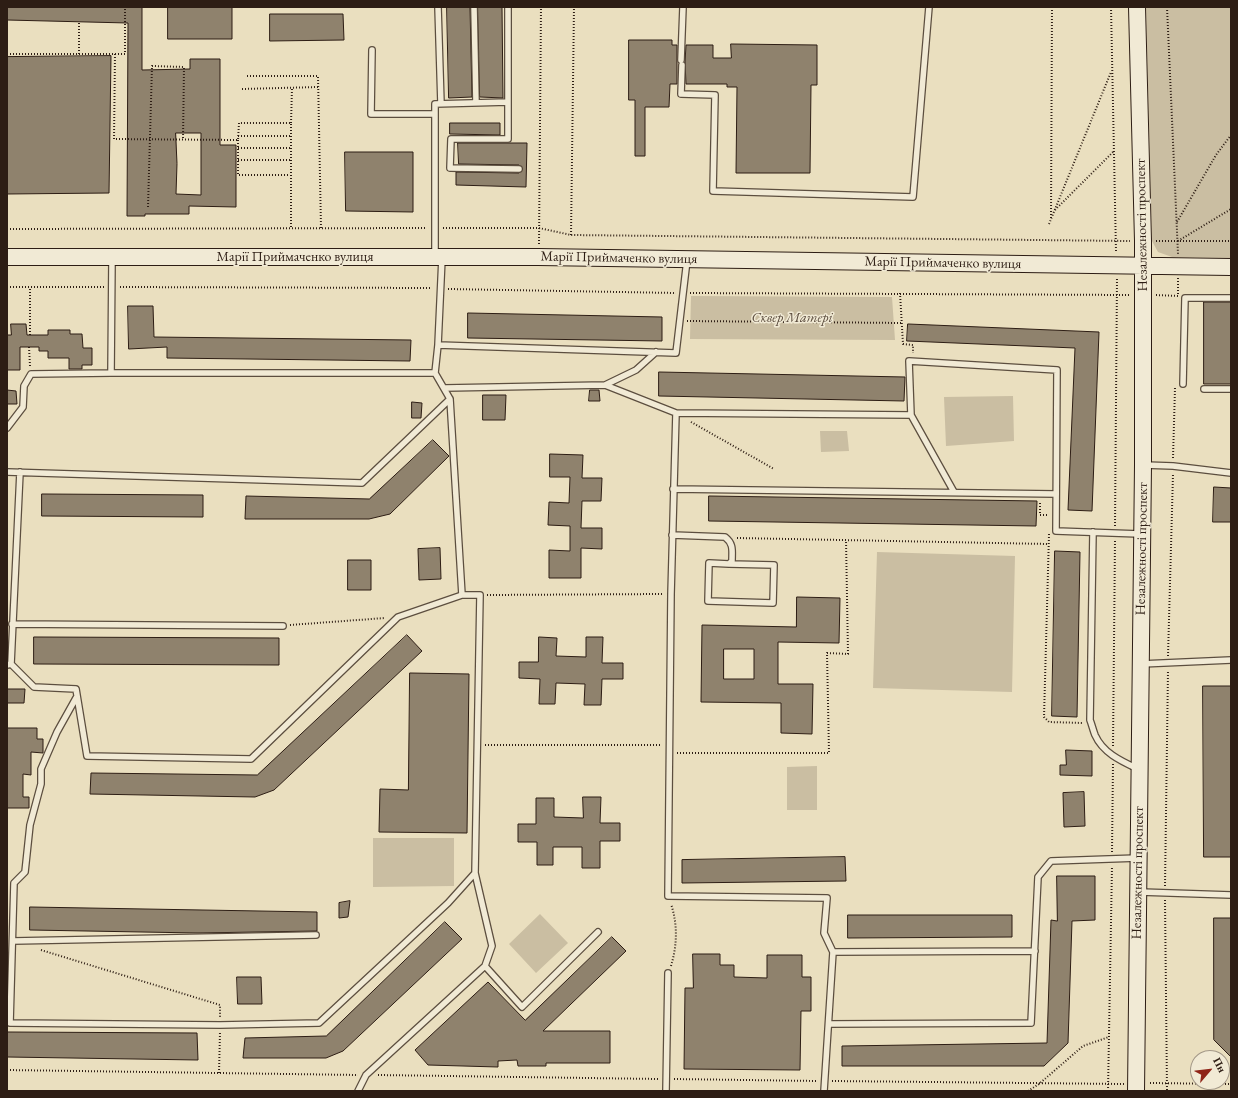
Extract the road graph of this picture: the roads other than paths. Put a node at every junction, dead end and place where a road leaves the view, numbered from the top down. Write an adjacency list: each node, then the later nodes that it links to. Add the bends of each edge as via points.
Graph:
1 (438, 7): 10 (lane)
2 (474, 7): 9 (lane)
3 (508, 7): 8 (lane)
4 (683, 7): 5 (lane, via 681,94 715,95 713,190 913,197)
5 (929, 7)
6 (1137, 7): 17 (street, Незалежності проспект)
7 (372, 50): 11 (lane, via 371,114)
8 (508, 102): 9 (lane); 12 (lane, via 508,138 450,138 450,168)
9 (476, 103): 10 (lane)
10 (441, 104): 11 (lane, via 435,104)
11 (435, 114): 15 (lane, via 435,228)
12 (519, 169)
13 (7, 257): 14 (street, Марії Приймаченко вулиця)
14 (112, 257): 15 (street, Марії Приймаченко вулиця); 22 (lane)
15 (439, 257): 16 (street, Марії Приймаченко вулиця); 20 (lane)
16 (688, 259): 17 (street, Марії Приймаченко вулиця); 21 (lane, via 676,353)
17 (1143, 266): 18 (street, Марії Приймаченко вулиця); 33 (street, Незалежності проспект)
18 (1231, 267)
19 (1231, 298): 24 (lane, via 1185,298)
20 (438, 345): 21 (lane); 23 (lane)
21 (656, 352): 25 (lane, via 636,370)
22 (111, 373): 23 (lane); 32 (lane, via 31,374 24,386 23,407)
23 (435, 373): 26 (lane)
24 (1183, 384)
25 (604, 385): 26 (lane); 30 (lane)
26 (446, 388): 29 (lane)
27 (1204, 389): 28 (lane)
28 (1231, 389)
29 (450, 399): 35 (lane, via 362,482); 44 (lane)
30 (676, 413): 31 (lane); 37 (lane)
31 (911, 415): 38 (lane); 39 (lane, via 909,361 1057,370)
32 (7, 428)
33 (1144, 465): 36 (lane); 41 (street, Незалежності проспект)
34 (7, 472): 35 (lane)
35 (20, 472): 45 (lane)
36 (1231, 473)
37 (673, 489): 38 (lane); 42 (lane)
38 (954, 492): 39 (lane)
39 (1056, 494): 40 (lane, via 1056,531)
40 (1093, 532): 41 (lane); 51 (lane, via 1090,720 1095,736 1113,757)
41 (1143, 534): 49 (street, Незалежності проспект)
42 (672, 535): 43 (lane, via 725,537 732,546); 62 (lane, via 668,896 827,898 824,933)
43 (733, 563): 43 (lane, via 709,563 708,601 773,603 774,565)
44 (462, 595): 50 (lane, via 398,617 251,759 87,756); 53 (lane, via 480,595)
45 (12, 624): 46 (lane); 48 (lane)
46 (283, 626)
47 (1231, 660): 49 (lane)
48 (9, 664): 50 (lane, via 34,687 76,689)
49 (1141, 664): 51 (street, Незалежності проспект)
50 (76, 698): 55 (lane, via 57,732 41,769 30,825 25,872)
51 (1140, 770): 52 (street, Незалежності проспект)
52 (1138, 858): 56 (street, Незалежності проспект); 61 (lane, via 1051,861 1038,877)
53 (475, 873): 60 (lane, via 448,902 318,1023 10,1023); 63 (lane, via 492,946)
54 (7, 883): 55 (lane)
55 (14, 883): 60 (lane)
56 (1138, 892): 57 (lane); 66 (street, Незалежності проспект)
57 (1231, 895)
58 (598, 932): 63 (lane, via 522,1008)
59 (316, 935): 60 (lane)
60 (13, 941)
61 (1035, 951): 62 (lane); 65 (lane, via 1031,1023)
62 (833, 952): 65 (lane)
63 (485, 966): 67 (lane, via 366,1075)
64 (668, 973): 68 (lane)
65 (829, 1024): 69 (lane)
66 (1136, 1087)
67 (358, 1091)
68 (666, 1091)
69 (824, 1091)

